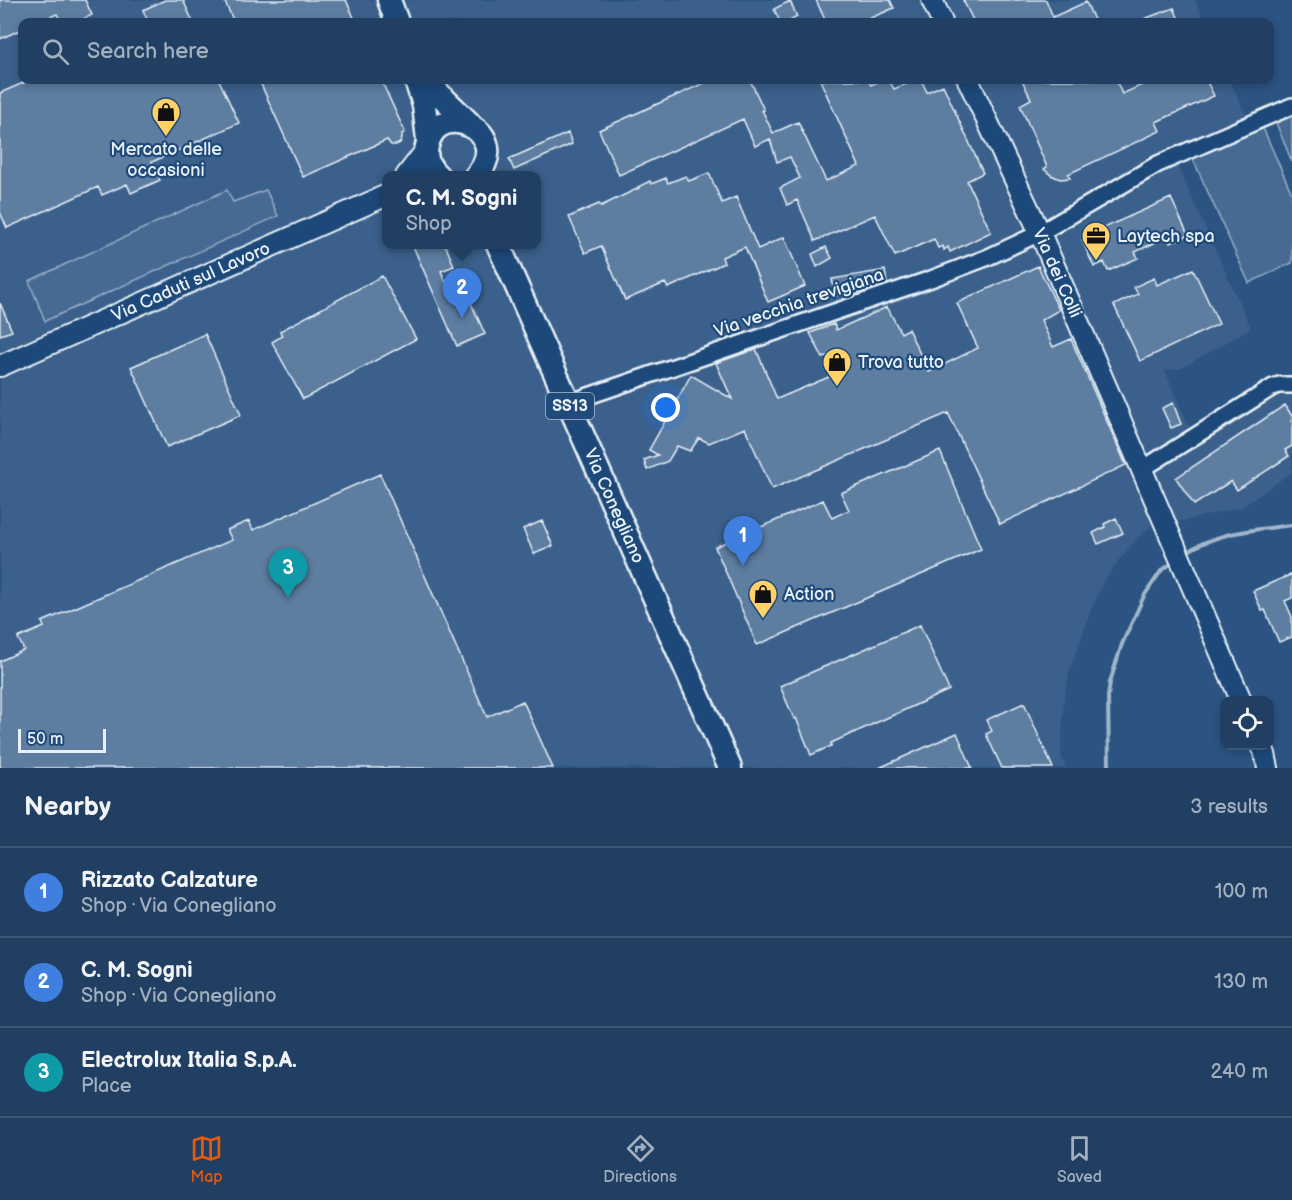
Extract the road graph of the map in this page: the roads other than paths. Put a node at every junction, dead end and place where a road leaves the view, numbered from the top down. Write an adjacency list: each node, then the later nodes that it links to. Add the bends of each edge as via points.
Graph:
1 (932, 0): 2 (street)
2 (940, 18)
3 (417, 84): 8 (main road, via 424,105)
4 (432, 84): 7 (main road)
5 (970, 84): 13 (street, Via dei Colli)
6 (1292, 106): 13 (street, Via vecchia trevigiana, via 1158,164)
7 (470, 124): 8 (main road, via 460,121 441,126); 11 (main road, via 484,138 487,148)
8 (427, 145): 9 (street); 10 (main road, via 427,159)
9 (409, 171)
10 (434, 171)
11 (482, 171)
12 (382, 196): 15 (street, Via Caduti sul Lavoro)
13 (1040, 233): 17 (street, Via vecchia trevigiana, via 931,279); 18 (street, Via dei Colli)
14 (500, 249): 17 (main road, Via Conegliano / SS13)
15 (0, 366)
16 (1292, 385): 18 (street, via 1273,387)
17 (568, 403): 20 (main road, Via Conegliano / SS13)
18 (1141, 470): 19 (street, Via dei Colli)
19 (1239, 696)
20 (730, 768)

